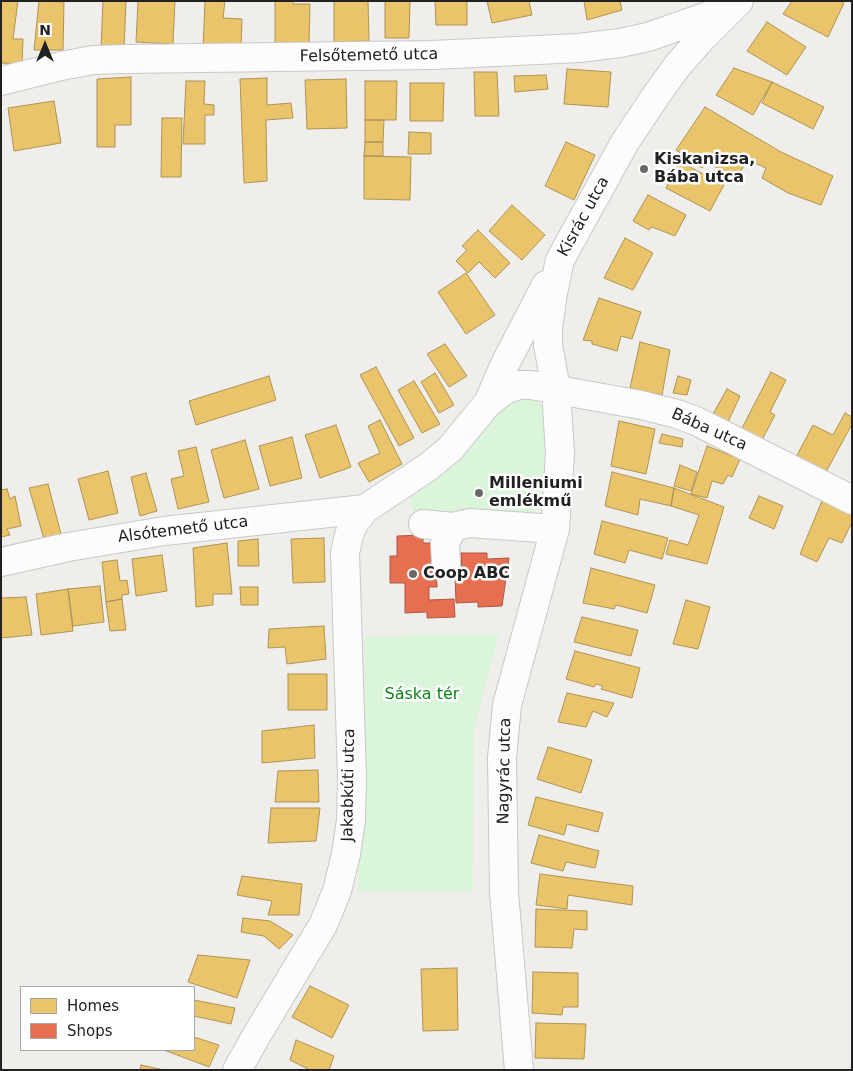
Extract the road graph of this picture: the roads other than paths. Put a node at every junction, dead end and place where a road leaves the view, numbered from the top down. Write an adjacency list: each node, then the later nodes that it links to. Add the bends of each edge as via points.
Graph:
1 (736, 4): 2 (street, Felsőtemető utca, via 648,37 579,48 433,55 93,60); 3 (street, Kisrác utca, via 678,65 657,94 625,142)
2 (1, 81)
3 (560, 260): 4 (street, Kisrác utca, via 548,328); 5 (street)
4 (556, 389): 5 (street, via 519,385 506,389); 6 (street, Bába utca, via 648,406 696,421); 10 (street, Nagyrác utca, via 560,454)
5 (487, 404): 7 (street, via 450,449)
6 (852, 500)
7 (365, 508): 11 (street, Alsótemető utca, via 164,531 76,545); 13 (street, Jakabkúti utca, via 354,523 345,552 352,778 346,854 337,891 323,925)
8 (423, 524): 9 (street)
9 (453, 527): 10 (street, via 469,524); 12 (street, via 445,543)
10 (554, 529): 14 (street, Nagyrác utca, via 512,684 503,735 504,892)
11 (1, 562)
12 (446, 563)
13 (237, 1070)
14 (520, 1070)

